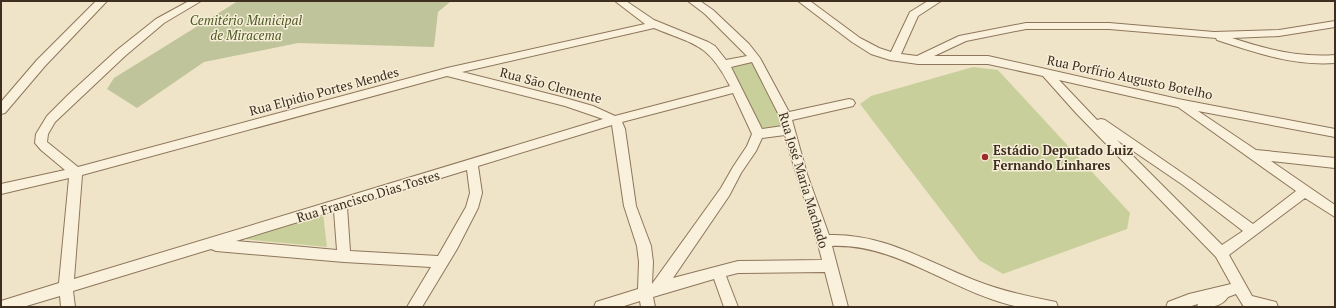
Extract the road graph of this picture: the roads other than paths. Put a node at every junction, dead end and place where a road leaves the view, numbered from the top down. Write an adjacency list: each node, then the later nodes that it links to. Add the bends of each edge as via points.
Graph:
1 (102, 1): 22 (street, via 41,63)
2 (182, 1): 8 (street)
3 (196, 1): 8 (street)
4 (620, 1): 10 (street)
5 (693, 1): 13 (street, Rua José Maria Machado, via 730,31)
6 (804, 1): 12 (street, Rua Porfírio Augusto Botelho, via 856,40 875,51)
7 (936, 1): 12 (street, via 920,8 914,14)
8 (160, 21): 31 (street, via 73,97 51,119 42,134 41,143)
9 (1335, 24): 11 (street, via 1279,33)
10 (655, 25): 16 (street, via 699,42 712,50); 17 (street, Rua Elpidio Portes Mendes)
11 (1214, 36): 14 (street, via 1284,57 1319,61); 15 (street, via 1110,26 1026,26 963,38)
12 (894, 57): 15 (street, Rua Porfírio Augusto Botelho)
13 (755, 58): 16 (street); 25 (street, Rua José Maria Machado)
14 (1335, 59)
15 (918, 60): 18 (street, Rua Porfírio Augusto Botelho, via 988,60)
16 (725, 64): 19 (street)
17 (447, 72): 24 (street, Rua São Clemente, via 585,108); 31 (street, Rua Elpidio Portes Mendes)
18 (1047, 74): 20 (street, Rua Porfírio Augusto Botelho); 23 (street)
19 (736, 88): 24 (street, Rua Francisco Dias Tostes); 26 (street)
20 (1178, 103): 27 (street, Rua Porfírio Augusto Botelho); 28 (street)
21 (849, 104): 25 (street)
22 (1, 110)
23 (1080, 110): 36 (street); 39 (street)
24 (615, 120): 30 (street, Rua Francisco Dias Tostes); 47 (street, via 619,129 630,206 644,246)
25 (788, 124): 26 (street); 37 (street, Rua José Maria Machado, via 801,174)
26 (758, 134): 46 (street, via 721,197)
27 (1335, 134)
28 (1254, 155): 29 (street); 33 (street)
29 (1335, 163)
30 (472, 164): 34 (street, Rua Francisco Dias Tostes); 41 (street, via 476,181 472,208)
31 (76, 172): 32 (street, Rua Elpidio Portes Mendes); 44 (street)
32 (1, 189)
33 (1305, 191): 35 (street); 36 (street)
34 (340, 205): 38 (street, Rua Francisco Dias Tostes); 40 (street)
35 (1335, 212)
36 (1253, 231): 39 (street)
37 (824, 241): 42 (street, Rua José Maria Machado); 56 (street, via 839,239 873,244 989,292 1009,299)
38 (208, 244): 40 (street); 44 (street, Rua Francisco Dias Tostes)
39 (1220, 252): 45 (street)
40 (344, 256): 41 (street)
41 (441, 262): 51 (street)
42 (829, 266): 43 (street, via 738,267); 55 (street, Rua José Maria Machado)
43 (718, 272): 46 (street); 54 (street)
44 (66, 287): 49 (street, Rua Francisco Dias Tostes); 50 (street)
45 (1235, 287): 48 (street); 57 (street); 58 (street)
46 (659, 288): 47 (street)
47 (645, 292): 52 (street); 53 (street)
48 (1249, 304): 59 (street)
49 (2, 307)
50 (68, 307)
51 (414, 307)
52 (601, 307)
53 (648, 307)
54 (731, 307)
55 (841, 307)
56 (1051, 307)
57 (1173, 307)
58 (1204, 307)
59 (1271, 307)

